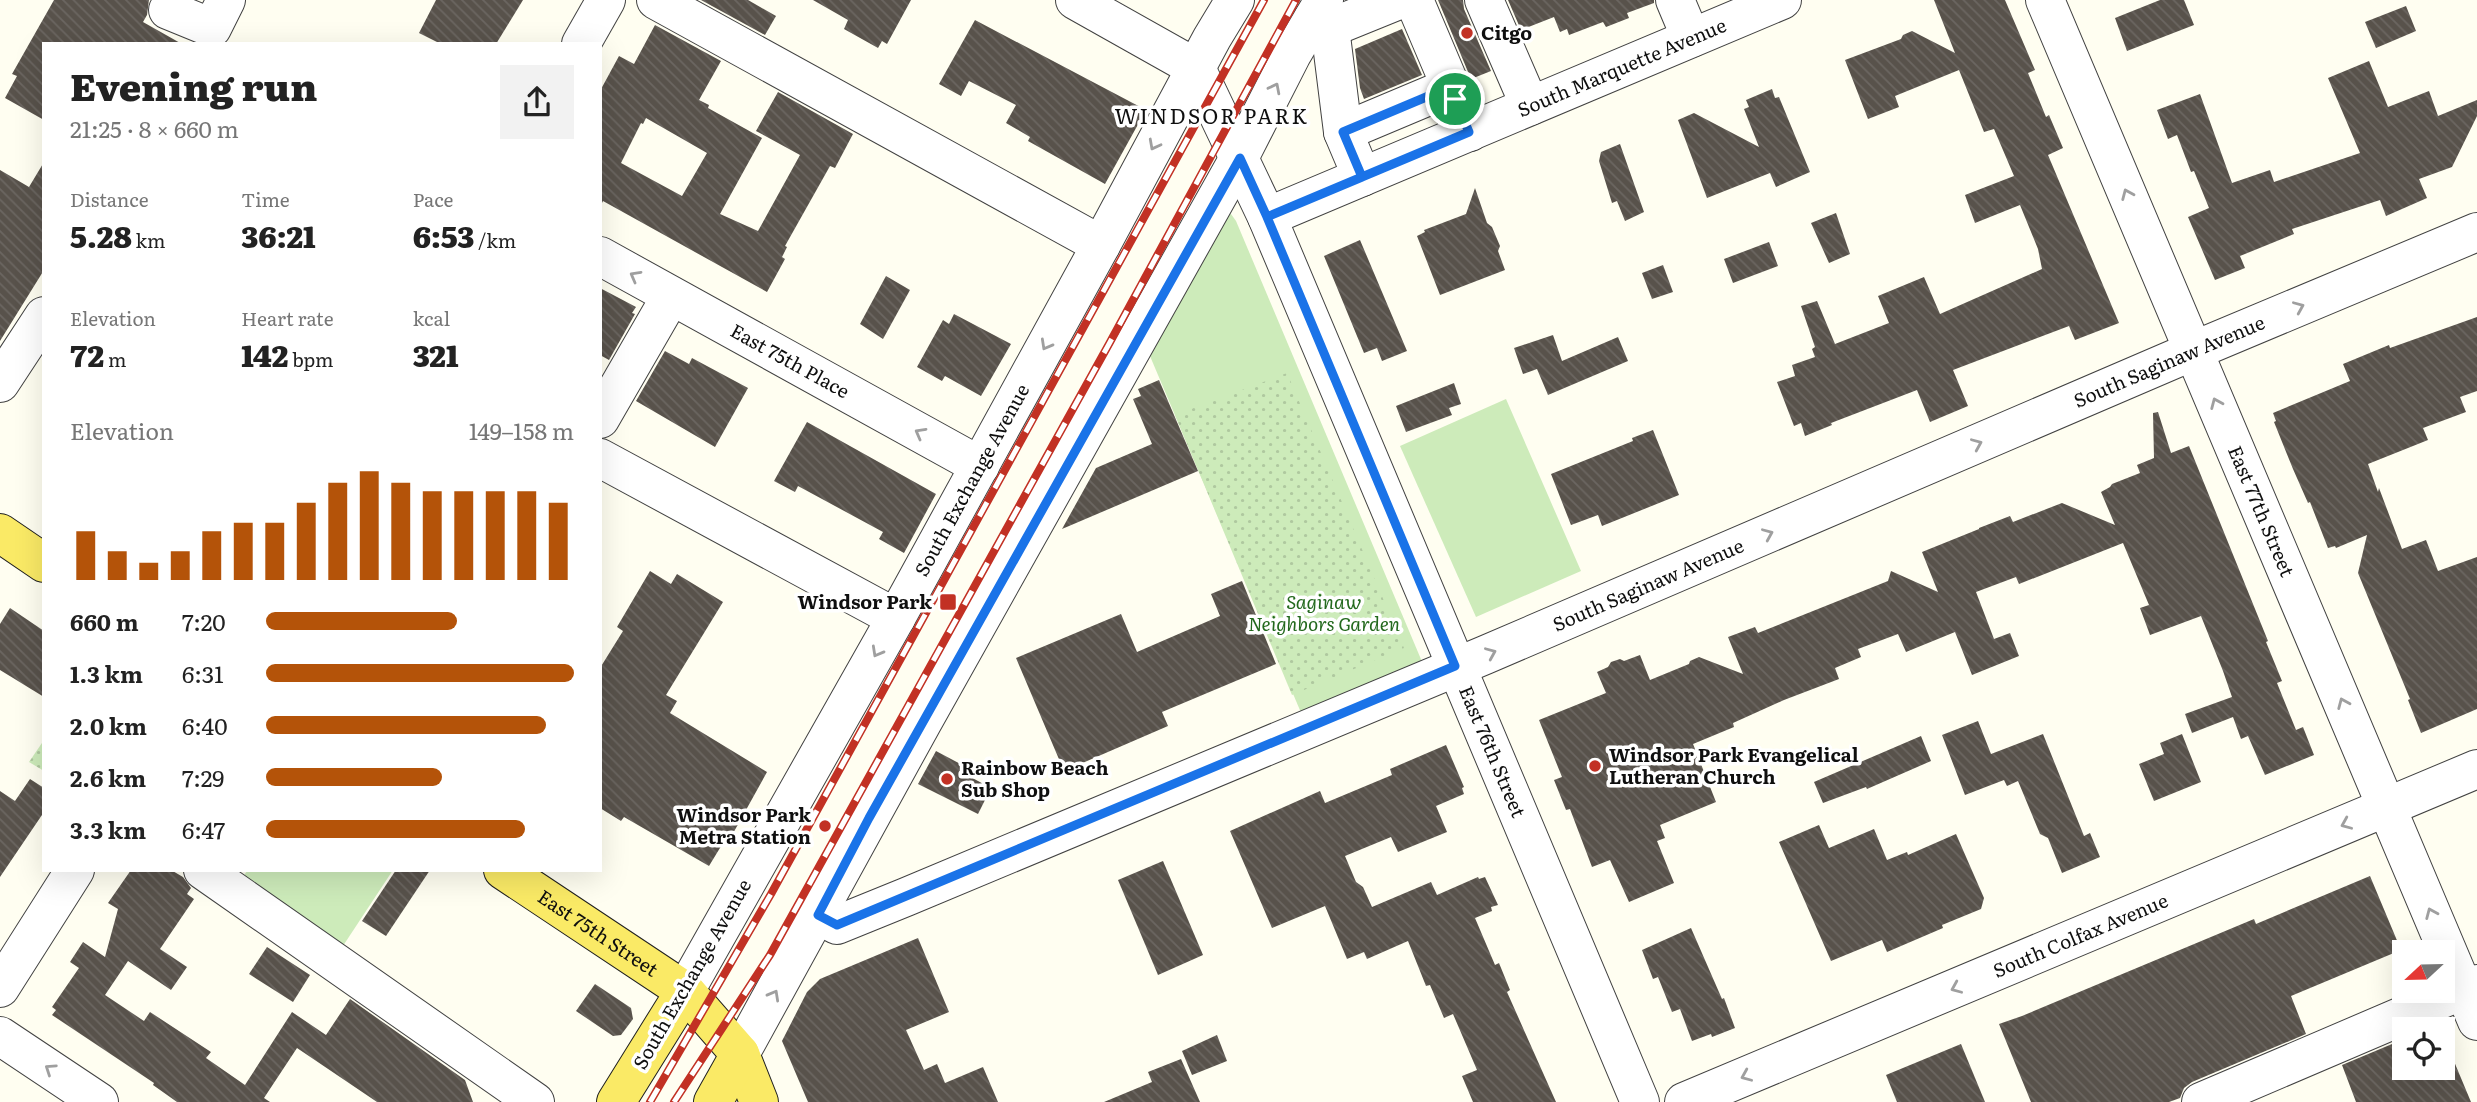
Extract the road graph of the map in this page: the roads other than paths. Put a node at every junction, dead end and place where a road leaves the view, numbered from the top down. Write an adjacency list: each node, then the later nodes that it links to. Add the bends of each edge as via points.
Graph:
1 (226, 0): 12 (street, via 212,28)
2 (606, 0): 15 (street)
3 (656, 0): 25 (street)
4 (1075, 0): 16 (street)
5 (1235, 0): 16 (street, South Exchange Avenue)
6 (1399, 0): 13 (street)
7 (1414, 0): 17 (street)
8 (1484, 0): 18 (street)
9 (1675, 0): 14 (street)
10 (1782, 0): 14 (street, South Marquette Avenue)
11 (2045, 0): 29 (street, East 77th Street, one-way to 11)
12 (168, 10)
13 (1322, 16): 19 (street); 21 (street, one-way to 13, via 1292,54)
14 (1691, 38): 18 (street, South Marquette Avenue)
15 (583, 42)
16 (1196, 68): 21 (street, East 76th Street); 25 (street, South Exchange Avenue, one-way to 25)
17 (1450, 87): 19 (street); 20 (street)
18 (1530, 106): 20 (street, South Marquette Avenue)
19 (1343, 132): 22 (street)
20 (1469, 132): 22 (street, South Marquette Avenue)
21 (1240, 158): 23 (street, East 76th Street); 43 (street)
22 (1362, 177): 23 (street, South Marquette Avenue)
23 (1267, 217): 37 (street, East 76th Street)
24 (2477, 232): 29 (street, South Saginaw Avenue, one-way to 24)
25 (1101, 245): 33 (street, South Exchange Avenue, one-way to 33)
26 (602, 257): 27 (street, East 75th Place, one-way to 26)
27 (671, 296): 31 (street); 33 (street, East 75th Place, one-way to 27)
28 (42, 319): 30 (street)
29 (2193, 351): 37 (street, South Saginaw Avenue, one-way to 29); 39 (street, East 77th Street, one-way to 29)
30 (0, 383)
31 (602, 416)
32 (602, 459): 36 (street)
33 (980, 466): 36 (street, South Exchange Avenue)
34 (0, 533): 35 (main road)
35 (42, 562)
36 (896, 618): 45 (street, South Exchange Avenue, one-way to 45)
37 (1455, 666): 43 (street, South Saginaw Avenue, via 837,925); 54 (street, East 76th Street)
38 (2477, 769): 39 (street, South Colfax Avenue)
39 (2387, 807): 46 (street, East 77th Street, one-way to 39); 55 (street, South Colfax Avenue, one-way to 55)
40 (74, 872): 44 (street)
41 (206, 872): 50 (street)
42 (506, 872): 45 (main road, East 75th Street)
43 (818, 915): 48 (street, one-way to 43)
44 (0, 988)
45 (685, 991): 48 (main road, East 75th Street); 51 (main road, South Exchange Avenue)
46 (2473, 998): 56 (street)
47 (0, 1036): 49 (street, one-way to 47)
48 (740, 1054): 52 (main road); 53 (main road, East 75th Street)
49 (99, 1102)
50 (535, 1102)
51 (616, 1102)
52 (713, 1102)
53 (760, 1102)
54 (1640, 1102)
55 (1684, 1102)
56 (2201, 1102)

